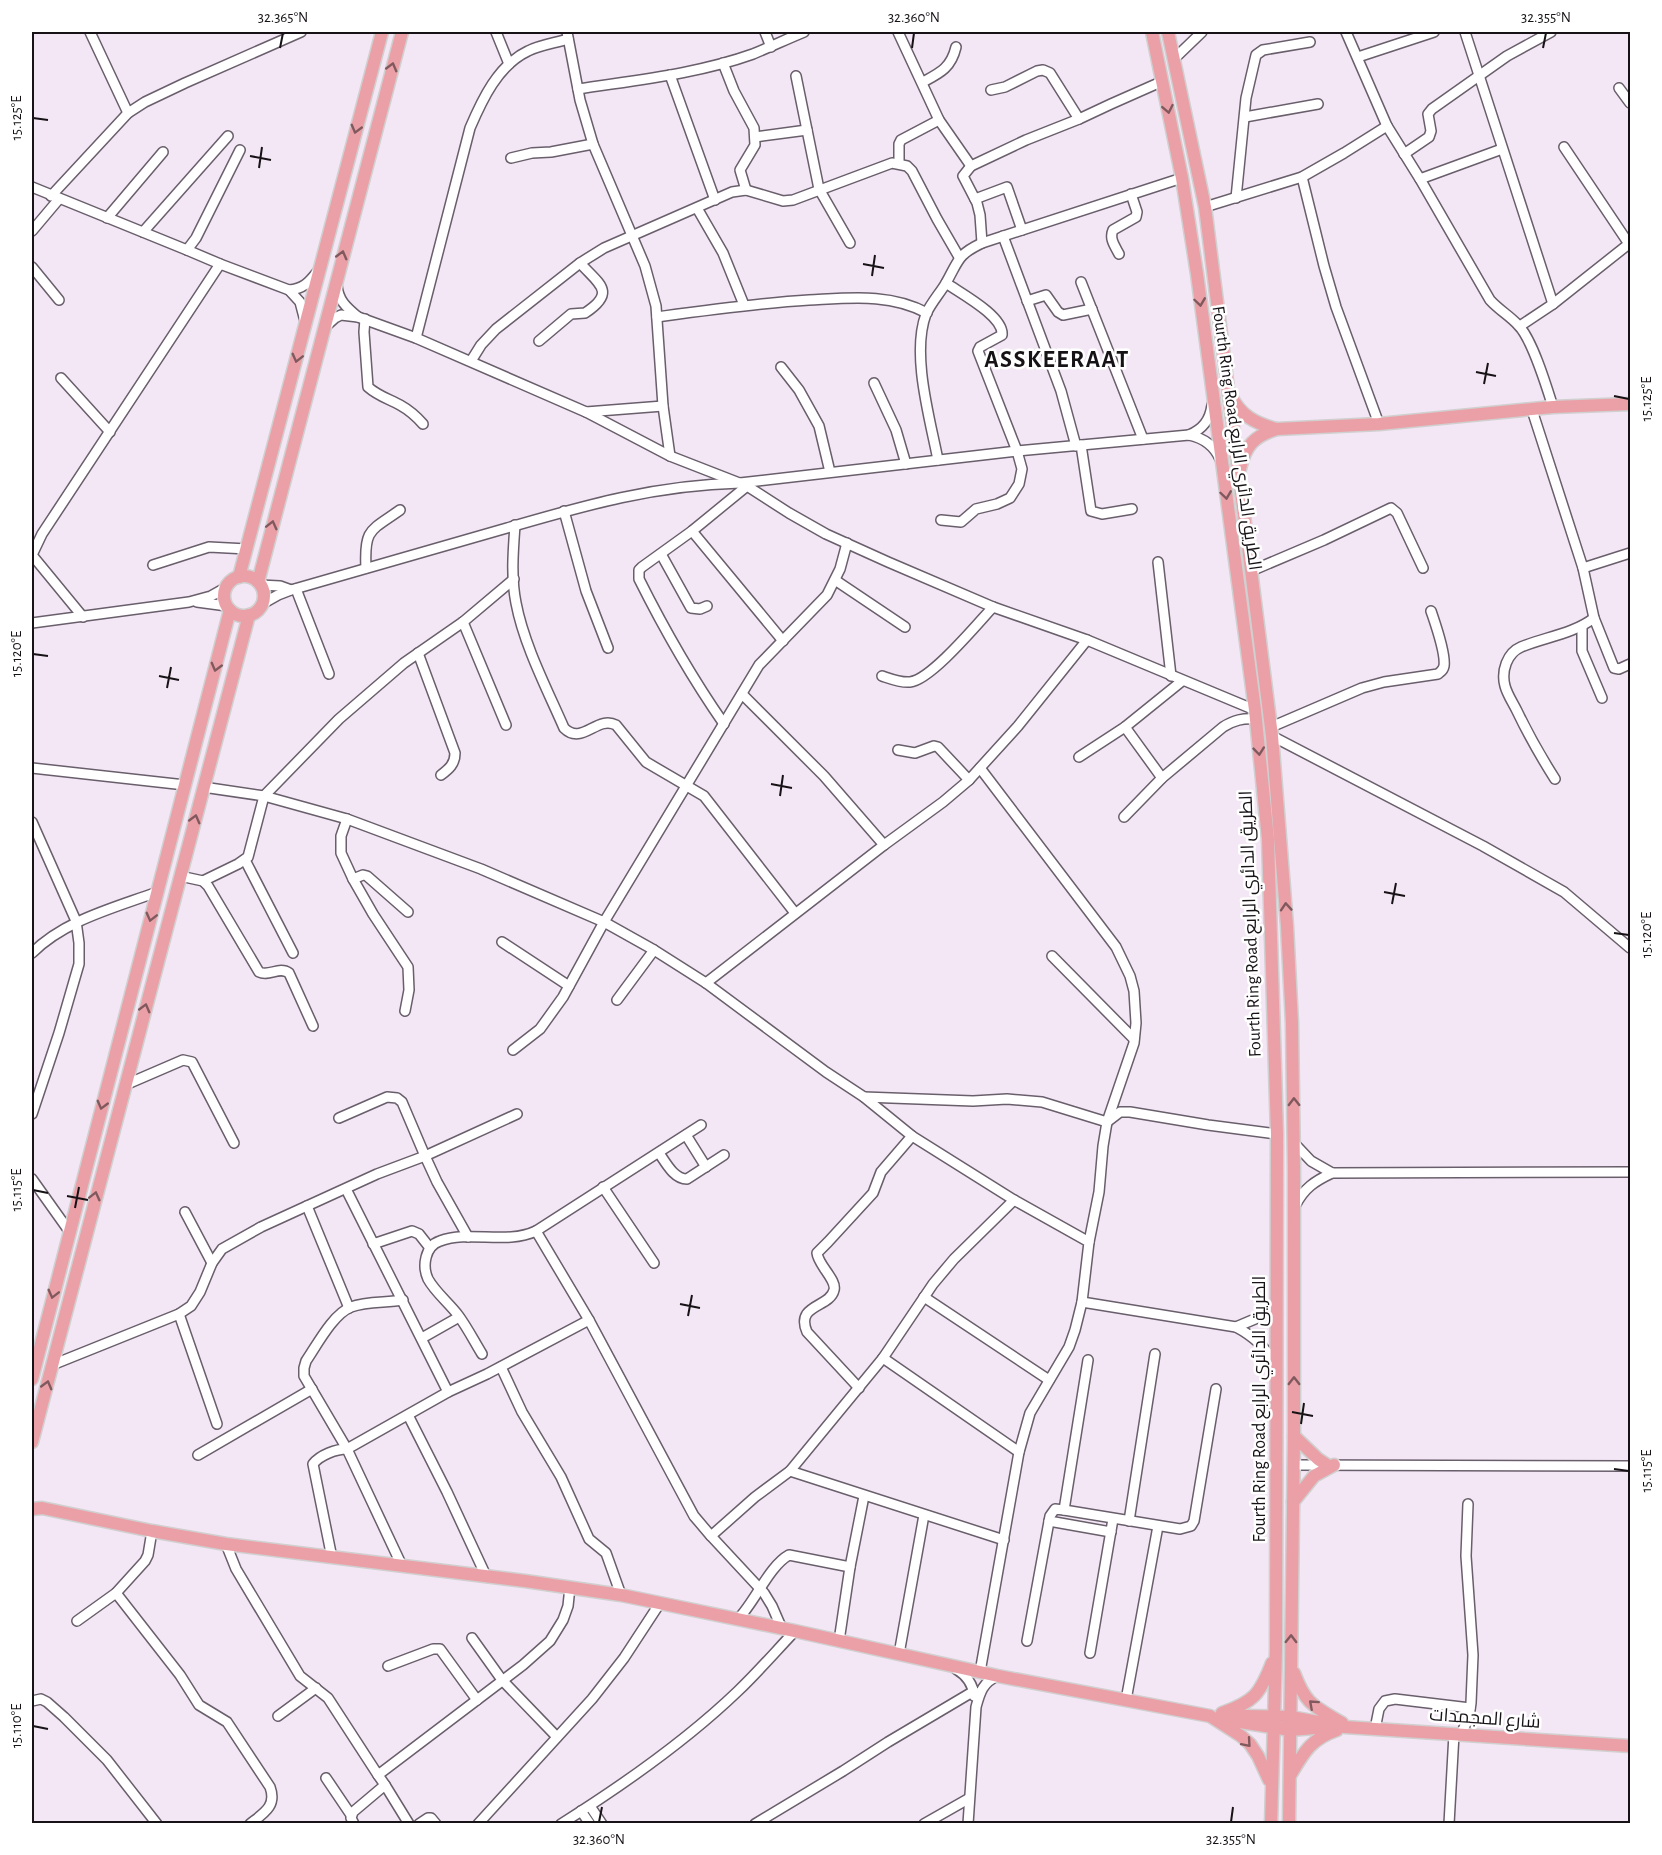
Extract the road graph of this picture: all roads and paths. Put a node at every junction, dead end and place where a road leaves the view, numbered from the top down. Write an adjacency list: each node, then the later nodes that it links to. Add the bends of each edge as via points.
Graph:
1 (90, 32): 34 (street)
2 (301, 32): 34 (street)
3 (382, 32): 79 (main road, one-way to 79)
4 (402, 32): 80 (main road, one-way to 4)
5 (496, 32): 23 (street)
6 (765, 32): 18 (street)
7 (804, 32): 18 (street)
8 (898, 32): 28 (street)
9 (1152, 32): 27 (main road, Fourth Ring Road الطريق الدائري الرابع)
10 (1168, 32): 21 (main road, Fourth Ring Road الطريق الدائري الرابع)
11 (1202, 32): 21 (street)
12 (1346, 32): 20 (street)
13 (1434, 32): 20 (street)
14 (1465, 32): 25 (street)
15 (1551, 32): 25 (street)
16 (568, 35): 23 (street, via 527,51); 30 (street)
17 (1310, 42): 35 (street, via 1259,52)
18 (771, 47): 22 (street)
19 (956, 47): 28 (street, via 943,72)
20 (1358, 57): 38 (street)
21 (1175, 58): 62 (main road, Fourth Ring Road الطريق الدائري الرابع)
22 (723, 63): 24 (street); 41 (street)
23 (509, 64): 95 (street, via 489,89 470,128)
24 (670, 75): 30 (street); 61 (street)
25 (1480, 75): 44 (street); 47 (street, via 1430,111 1429,137)
26 (796, 76): 39 (street)
27 (1163, 81): 37 (street); 52 (main road, Fourth Ring Road الطريق الدائري الرابع, one-way to 52)
28 (922, 82): 36 (street)
29 (1619, 88): 32 (street)
30 (578, 89): 42 (street)
31 (991, 90): 37 (street, via 1046,70)
32 (1630, 103)
33 (1318, 105): 35 (street)
34 (128, 112): 58 (street)
35 (1245, 117): 59 (street)
36 (939, 120): 49 (street, via 901,140); 50 (street)
37 (1079, 120): 50 (street)
38 (1387, 126): 47 (street); 51 (street)
39 (807, 130): 41 (street); 55 (street)
40 (228, 136): 67 (street)
41 (755, 137): 56 (street, via 752,151 740,170)
42 (593, 144): 48 (street); 68 (street)
43 (1564, 147): 72 (street)
44 (1502, 149): 53 (street); 86 (street)
45 (240, 150): 73 (street)
46 (163, 152): 64 (street)
47 (1404, 154): 53 (street)
48 (511, 158)
49 (899, 163): 55 (street); 75 (street, via 912,171)
50 (971, 166): 60 (street, via 963,176)
51 (1302, 177): 59 (street); 109 (street, via 1336,307)
52 (1182, 178): 57 (street); 102 (main road, Fourth Ring Road الطريق الدائري الرابع, one-way to 102)
53 (1420, 179): 93 (street, via 1490,300)
54 (32, 187): 58 (street)
55 (819, 189): 56 (street, via 783,201); 70 (street)
56 (746, 190): 61 (street)
57 (1131, 194): 65 (street); 74 (street, via 1136,217 1111,233)
58 (55, 197): 64 (street); 66 (street)
59 (1236, 198): 62 (street)
60 (975, 199): 65 (street, via 1007,187); 71 (street)
61 (715, 200): 63 (street)
62 (1204, 207): 101 (main road, Fourth Ring Road الطريق الدائري الرابع)
63 (697, 208): 68 (street); 87 (street, via 723,253)
64 (107, 218): 67 (street)
65 (1022, 230): 69 (street)
66 (32, 231)
67 (143, 232): 73 (street)
68 (633, 236): 76 (street); 90 (street)
69 (1003, 236): 71 (street); 85 (street)
70 (850, 243)
71 (982, 243): 75 (street)
72 (1630, 244): 86 (street)
73 (187, 250): 77 (street)
74 (1119, 254)
75 (959, 257): 82 (street)
76 (579, 263): 96 (street, via 603,289 602,299 585,313 568,316); 97 (street, via 496,329)
77 (220, 264): 83 (street); 111 (street)
78 (32, 267): 84 (street)
79 (319, 270): 83 (street, via 305,286); 92 (main road)
80 (337, 276): 91 (street, via 340,299); 94 (main road)
81 (1081, 282): 88 (street)
82 (946, 283): 89 (street); 115 (street, via 987,311 1002,330 1002,335 978,351)
83 (289, 290): 92 (street, via 300,302)
84 (59, 300)
85 (1027, 302): 88 (street, via 1046,295 1063,315); 114 (street, via 1062,391)
86 (1553, 304): 93 (street)
87 (744, 305): 89 (street, via 873,298 912,305); 90 (street)
88 (1092, 309): 113 (street)
89 (927, 313): 117 (street, via 920,361)
90 (657, 317): 104 (street)
91 (361, 318): 94 (street, via 341,315); 95 (street); 108 (street, via 368,387 413,412)
92 (306, 323): 130 (main road, one-way to 130)
93 (1520, 326): 105 (street)
94 (323, 328): 143 (main road, one-way to 94)
95 (416, 338): 97 (street)
96 (539, 341)
97 (471, 361): 107 (street)
98 (781, 367): 120 (street, via 819,426)
99 (61, 378): 111 (street)
100 (874, 383): 119 (street, via 896,430)
101 (1227, 387): 110 (main road, via 1235,405 1248,418); 121 (main road, Fourth Ring Road الطريق الدائري الرابع)
102 (1213, 396): 112 (street, via 1208,421); 118 (main road, Fourth Ring Road الطريق الدائري الرابع)
103 (1630, 404): 105 (main road)
104 (663, 406): 107 (street); 116 (street)
105 (1553, 407): 106 (main road)
106 (1532, 410): 109 (main road); 138 (street)
107 (586, 412): 116 (street)
108 (423, 424)
109 (1379, 424): 110 (main road)
110 (1277, 429): 121 (main road, via 1251,443 1242,459)
111 (110, 432): 131 (street)
112 (1189, 435): 113 (street); 118 (street, via 1208,442)
113 (1143, 439): 114 (street)
114 (1078, 445): 115 (street); 123 (street, via 1091,512)
115 (1017, 451): 117 (street); 126 (street, via 1022,469 1010,498 976,508 962,522)
116 (670, 456): 122 (street)
117 (938, 460): 119 (street)
118 (1221, 462): 170 (main road, Fourth Ring Road الطريق الدائري الرابع, one-way to 170)
119 (906, 464): 120 (street)
120 (830, 472): 122 (street)
121 (1239, 478): 139 (main road, Fourth Ring Road الطريق الدائري الرابع)
122 (743, 485): 125 (street, via 710,484 636,493); 128 (street); 129 (street)
123 (1132, 509)
124 (400, 510): 136 (street, via 373,528 366,539)
125 (564, 511): 127 (street); 161 (street, via 586,591)
126 (941, 520)
127 (515, 525): 136 (street); 141 (street)
128 (692, 531): 132 (street); 160 (street)
129 (847, 543): 142 (street); 149 (street)
130 (247, 549): 135 (street, via 209,547); 140 (main road)
131 (32, 554): 153 (street)
132 (661, 554): 148 (street, via 691,608); 171 (street, via 639,570 639,579 698,687)
133 (1630, 554): 138 (street)
134 (1158, 562): 166 (street)
135 (153, 565)
136 (366, 568): 145 (street)
137 (1423, 568): 139 (street, via 1397,513 1390,508)
138 (1583, 568): 154 (street)
139 (1251, 571): 174 (main road, Fourth Ring Road الطريق الدائري الرابع)
140 (239, 577): 143 (main road); 144 (main road)
141 (514, 579): 155 (street); 184 (street, via 520,620 564,728 580,734 604,722 613,723 646,762)
142 (835, 580): 158 (street); 160 (street, via 815,610)
143 (259, 583): 145 (street); 147 (main road, via 264,594)
144 (227, 587): 146 (street); 150 (main road, via 224,597)
145 (294, 589): 147 (street); 164 (street)
146 (189, 603): 150 (street); 153 (street)
147 (262, 604): 152 (main road)
148 (707, 606)
149 (993, 607): 159 (street); 165 (street, via 935,667 915,681)
150 (229, 608): 152 (main road, via 239,615); 183 (main road, one-way to 183)
151 (1431, 611): 174 (street, via 1444,666 1438,674 1362,688)
152 (249, 615): 185 (main road)
153 (83, 617): 156 (street)
154 (1594, 618): 157 (street); 163 (street, via 1614,668)
155 (463, 622): 162 (street); 172 (street)
156 (32, 623)
157 (1582, 626): 169 (street, via 1582,651); 181 (street, via 1519,648 1510,654 1503,675 1535,748)
158 (905, 627)
159 (1087, 640): 166 (street); 178 (street)
160 (783, 641): 168 (street, via 759,665)
161 (608, 648)
162 (418, 653): 179 (street, via 455,753 451,767); 186 (street, via 339,719)
163 (1630, 664)
164 (329, 674)
165 (882, 676)
166 (1171, 676): 167 (street)
167 (1182, 681): 170 (street); 173 (street)
168 (742, 694): 171 (street); 192 (street, via 824,776)
169 (1602, 698)
170 (1256, 714): 180 (street, via 1223,726); 190 (main road, Fourth Ring Road الطريق الدائري الرابع, one-way to 190)
171 (724, 724): 184 (street)
172 (506, 725)
173 (1125, 727): 176 (street); 180 (street)
174 (1271, 731): 191 (main road, Fourth Ring Road الطريق الدائري الرابع); 203 (street, via 1564,892)
175 (898, 750): 182 (street, via 915,753 938,747)
176 (1079, 757)
177 (32, 768): 183 (street)
178 (980, 768): 182 (street); 213 (street, via 1116,947 1134,991)
179 (441, 775)
180 (1162, 778): 187 (street)
181 (1555, 779)
182 (969, 780): 192 (street)
183 (185, 784): 197 (main road)
184 (686, 785): 199 (street, via 704,796); 201 (street)
185 (203, 787): 186 (street); 194 (main road, one-way to 185)
186 (264, 796): 188 (street); 193 (street)
187 (1124, 817)
188 (347, 819): 195 (street, via 340,845); 201 (street, via 481,869)
189 (32, 822): 200 (street)
190 (1268, 839): 191 (main road); 222 (main road, Fourth Ring Road الطريق الدائري الرابع)
191 (1282, 839): 226 (main road, Fourth Ring Road الطريق الدائري الرابع, one-way to 191)
192 (884, 845): 199 (street)
193 (245, 860): 196 (street); 206 (street)
194 (180, 876): 196 (street); 215 (main road, one-way to 194)
195 (353, 879): 198 (street, via 367,876); 211 (street, via 408,967)
196 (203, 881): 212 (street, via 259,972 289,973)
197 (157, 892): 200 (street); 227 (main road, one-way to 227)
198 (408, 912)
199 (795, 913): 208 (street)
200 (76, 921): 205 (street); 217 (street, via 79,964)
201 (604, 922): 204 (street); 209 (street)
202 (502, 942): 209 (street)
203 (1630, 948)
204 (654, 950): 208 (street); 210 (street)
205 (32, 953)
206 (293, 953)
207 (1052, 956): 213 (street)
208 (706, 983): 216 (street)
209 (569, 986): 214 (street, via 540,1029)
210 (617, 1000)
211 (405, 1011)
212 (313, 1026)
213 (1134, 1039): 220 (street)
214 (513, 1050)
215 (125, 1085): 225 (street, via 183,1060 192,1062); 228 (main road)
216 (864, 1097): 220 (street, via 1042,1102); 224 (street)
217 (32, 1114)
218 (517, 1114): 231 (street)
219 (339, 1118): 231 (street, via 387,1097 397,1098)
220 (1107, 1122): 222 (street, via 1120,1112 1130,1112); 245 (street)
221 (701, 1125): 223 (street)
222 (1277, 1134): 253 (main road, Fourth Ring Road الطريق الدائري الرابع)
223 (686, 1135): 229 (street); 232 (street)
224 (912, 1136): 238 (street); 269 (street, via 881,1172 873,1193 817,1253 835,1288 830,1297 808,1312 803,1324)
225 (234, 1143)
226 (1294, 1143): 234 (street, via 1311,1161); 240 (main road, Fourth Ring Road الطريق الدائري الرابع)
227 (91, 1149): 228 (main road); 242 (main road)
228 (107, 1152): 264 (main road, one-way to 228)
229 (659, 1153): 232 (street, via 680,1179); 236 (street)
230 (724, 1155): 232 (street)
231 (425, 1156): 237 (street); 244 (street)
232 (706, 1167)
233 (1627, 1172): 234 (street)
234 (1332, 1173): 240 (street, via 1312,1183)
235 (32, 1179): 242 (street)
236 (603, 1187): 243 (street); 249 (street)
237 (346, 1189): 239 (street); 246 (street)
238 (1014, 1200): 245 (street); 250 (street, via 954,1259)
239 (307, 1206): 248 (street, via 222,1249); 254 (street)
240 (1294, 1209): 275 (main road, Fourth Ring Road الطريق الدائري الرابع, one-way to 240)
241 (185, 1212): 248 (street)
242 (69, 1231): 267 (main road, one-way to 267)
243 (536, 1232): 244 (street); 257 (street)
244 (468, 1237): 247 (street, via 437,1241)
245 (1089, 1242): 252 (street)
246 (374, 1244): 247 (street, via 412,1230); 251 (street)
247 (430, 1248): 256 (street, via 425,1259 429,1281)
248 (212, 1263): 255 (street, via 191,1306)
249 (654, 1263)
250 (924, 1297): 262 (street); 268 (street)
251 (403, 1300): 254 (street); 259 (street)
252 (1082, 1302): 258 (street); 268 (street, via 1069,1347)
253 (1277, 1306): 258 (street); 265 (main road, Fourth Ring Road الطريق الدائري الرابع)
254 (349, 1308): 270 (street, via 336,1318 306,1361 304,1376)
255 (179, 1314): 264 (street); 274 (street)
256 (459, 1317): 259 (street); 260 (street)
257 (590, 1320): 266 (street); 297 (street, via 694,1516)
258 (1236, 1327): 265 (street, via 1263,1346)
259 (422, 1338): 272 (street)
260 (482, 1354)
261 (1155, 1354): 293 (street)
262 (883, 1358): 269 (street); 278 (street)
263 (1088, 1360): 289 (street)
264 (52, 1365): 276 (main road, one-way to 264)
265 (1277, 1366): 316 (main road, Fourth Ring Road الطريق الدائري الرابع)
266 (501, 1367): 272 (street); 307 (street, via 522,1412 561,1477 589,1539 606,1553)
267 (32, 1379)
268 (1049, 1380): 278 (street, via 1030,1413)
269 (859, 1388): 283 (street)
270 (312, 1389): 277 (street); 279 (street)
271 (1216, 1389): 294 (street, via 1192,1524 1184,1529)
272 (448, 1392): 273 (street)
273 (408, 1415): 277 (street); 303 (street)
274 (217, 1424)
275 (1294, 1436): 280 (main road, Fourth Ring Road الطريق الدائري الرابع); 281 (main road, via 1318,1459)
276 (32, 1442)
277 (347, 1449): 300 (street, via 313,1464); 301 (street)
278 (1019, 1452): 298 (street)
279 (198, 1455)
280 (1293, 1465): 281 (street); 286 (main road, Fourth Ring Road الطريق الدائري الرابع)
281 (1331, 1465): 282 (street); 286 (main road, via 1314,1476)
282 (1630, 1466)
283 (790, 1471): 284 (street); 297 (street)
284 (864, 1496): 290 (street); 302 (street)
285 (32, 1497): 288 (main road)
286 (1293, 1502): 319 (main road, Fourth Ring Road الطريق الدائري الرابع, one-way to 286)
287 (1468, 1504): 331 (street, via 1466,1556 1473,1655)
288 (37, 1508): 295 (main road)
289 (1064, 1510): 291 (street); 292 (street, via 1053,1511)
290 (924, 1515): 298 (street); 318 (street)
291 (1113, 1519): 293 (street); 296 (street)
292 (1049, 1521): 296 (street); 315 (street)
293 (1129, 1521): 294 (street)
294 (1158, 1526): 327 (street)
295 (152, 1532): 299 (main road); 306 (street, via 145,1561)
296 (1111, 1532): 317 (street)
297 (711, 1536): 305 (street)
298 (1004, 1540): 322 (street)
299 (226, 1544): 300 (main road); 325 (street, via 236,1569 300,1676)
300 (332, 1558): 301 (main road)
301 (402, 1566): 303 (main road)
302 (850, 1567): 305 (street, via 789,1555); 314 (street)
303 (486, 1576): 304 (main road)
304 (570, 1587): 307 (main road); 324 (street, via 563,1620 550,1641)
305 (760, 1589): 309 (street); 311 (street)
306 (116, 1593): 310 (street); 350 (street, via 199,1705 227,1722 270,1787 273,1801)
307 (621, 1595): 308 (main road)
308 (660, 1604): 309 (main road); 339 (street, via 624,1658)
309 (738, 1619): 311 (main road)
310 (77, 1621)
311 (782, 1629): 312 (main road)
312 (795, 1631): 314 (main road); 347 (street, via 694,1731)
313 (472, 1638): 324 (street)
314 (839, 1641): 318 (main road)
315 (1027, 1641)
316 (1276, 1650): 333 (main road, via 1257,1694); 334 (main road, Fourth Ring Road الطريق الدائري الرابع)
317 (1090, 1653)
318 (899, 1654): 321 (main road)
319 (1291, 1665): 335 (main road, Fourth Ring Road الطريق الدائري الرابع); 336 (main road, one-way to 319, via 1309,1702)
320 (388, 1666): 329 (street, via 440,1649)
321 (953, 1666): 322 (main road); 326 (street, via 968,1678)
322 (980, 1672): 323 (main road)
323 (998, 1676): 327 (main road); 330 (street, via 981,1689)
324 (502, 1680): 329 (street); 339 (street)
325 (316, 1688): 332 (street); 341 (street, via 328,1698)
326 (974, 1691): 330 (street); 358 (street)
327 (1126, 1700): 333 (main road)
328 (32, 1701): 349 (street, via 41,1699 64,1717 107,1760)
329 (477, 1701): 341 (street)
330 (976, 1707): 346 (street)
331 (1470, 1708): 337 (street, via 1385,1701); 338 (street)
332 (278, 1716)
333 (1215, 1716): 334 (main road, شارع المجمدات); 344 (main road, one-way to 344, via 1250,1744)
334 (1273, 1722): 335 (main road, شارع المجمدات); 344 (main road, Fourth Ring Road الطريق الدائري الرابع)
335 (1291, 1723): 336 (main road, شارع المجمدات); 343 (main road, Fourth Ring Road الطريق الدائري الرابع)
336 (1345, 1727): 337 (main road, شارع المجمدات); 343 (main road, via 1311,1744)
337 (1375, 1729): 338 (main road, شارع المجمدات)
338 (1458, 1734): 340 (main road, شارع المجمدات); 363 (street)
339 (557, 1737): 354 (street)
340 (1630, 1746)
341 (378, 1775): 345 (street)
342 (326, 1778): 348 (street)
343 (1289, 1778): 362 (main road, Fourth Ring Road الطريق الدائري الرابع)
344 (1271, 1784): 361 (main road, Fourth Ring Road الطريق الدائري الرابع)
345 (385, 1785): 348 (street); 351 (street)
346 (968, 1799): 359 (street); 360 (street)
347 (585, 1808): 355 (street); 356 (street); 357 (street)
348 (353, 1819)
349 (155, 1823)
350 (250, 1824)
351 (409, 1824)
352 (419, 1824): 353 (street, via 431,1818)
353 (436, 1824)
354 (478, 1824)
355 (561, 1824)
356 (590, 1824)
357 (602, 1824)
358 (754, 1824)
359 (924, 1824)
360 (968, 1824)
361 (1271, 1824)
362 (1289, 1824)
363 (1449, 1824)

